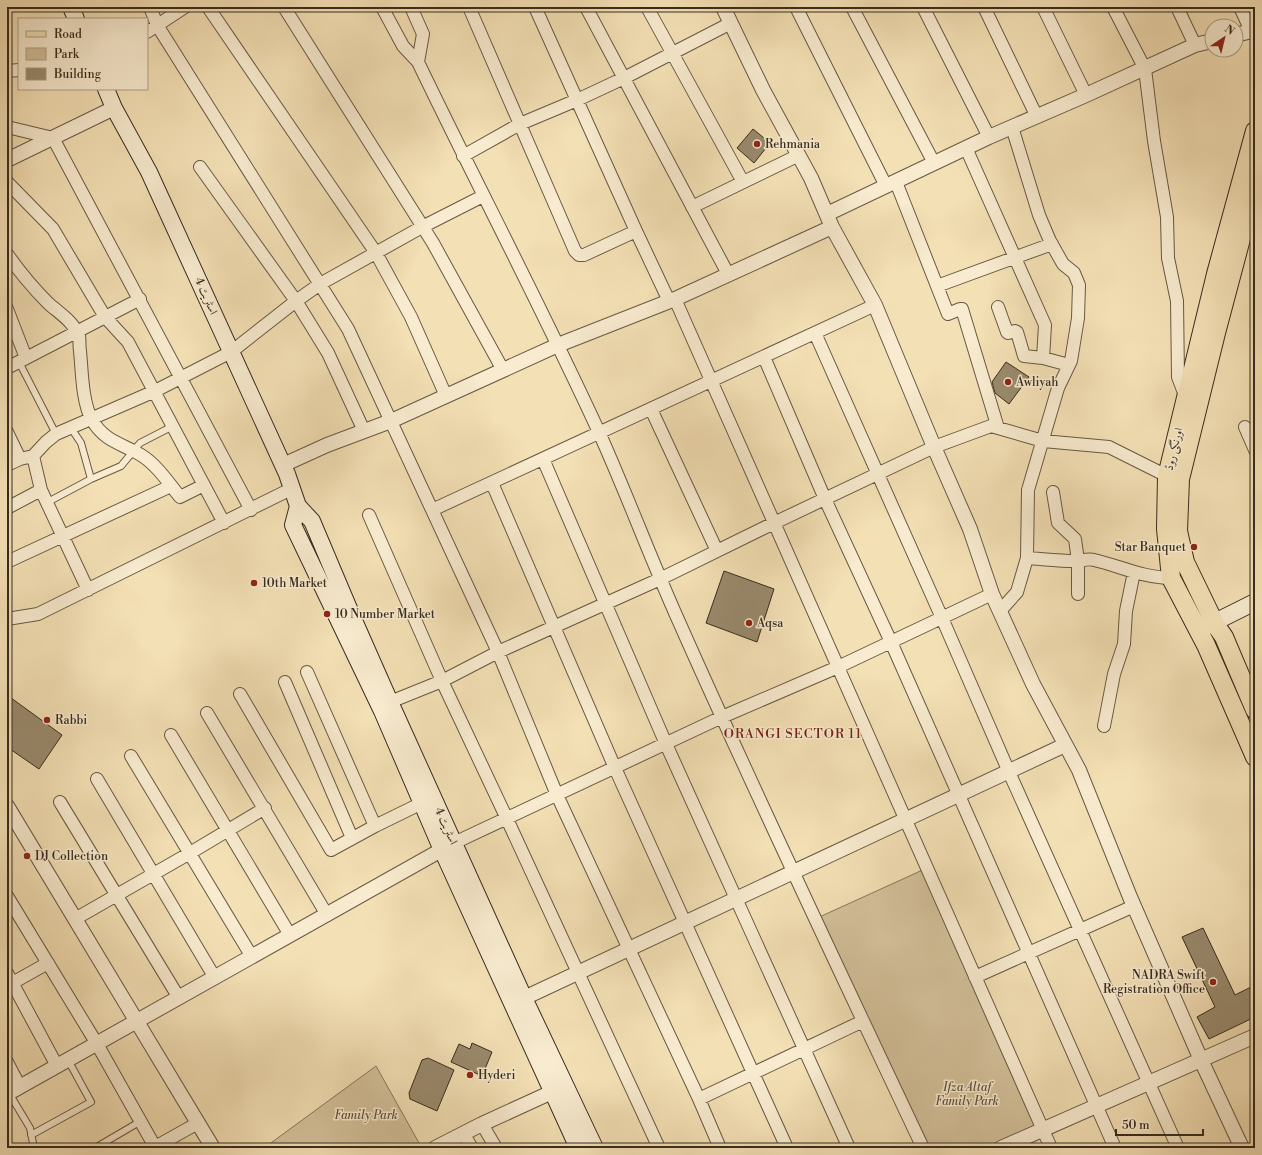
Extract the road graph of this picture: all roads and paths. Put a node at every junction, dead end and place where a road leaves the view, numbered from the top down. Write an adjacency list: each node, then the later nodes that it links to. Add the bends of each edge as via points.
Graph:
1 (71, 7): 21 (main road)
2 (150, 7): 23 (street)
3 (185, 7): 23 (street)
4 (208, 7): 60 (street)
5 (284, 7): 57 (street)
6 (382, 7): 28 (street, via 403,46)
7 (411, 7): 28 (street, via 423,34)
8 (468, 7): 38 (street)
9 (535, 7): 35 (street)
10 (586, 7): 32 (street)
11 (647, 7): 27 (street)
12 (723, 7): 22 (street)
13 (796, 7): 52 (street)
14 (852, 7): 48 (street)
15 (923, 7): 42 (street)
16 (984, 7): 37 (street)
17 (1043, 7): 34 (street)
18 (1113, 7): 29 (street)
19 (1177, 7): 26 (street)
20 (1240, 7): 24 (street)
21 (76, 18)
22 (731, 23): 27 (street); 45 (street, via 763,90)
23 (152, 28): 65 (street)
24 (1253, 31)
25 (1204, 43): 26 (street)
26 (1195, 45): 29 (street)
27 (672, 53): 32 (street); 51 (street)
28 (418, 62): 46 (street)
29 (1145, 69): 34 (street); 88 (street, via 1167,217 1168,258 1177,301 1178,377)
30 (18, 70): 31 (street)
31 (7, 71)
32 (624, 78): 35 (street); 55 (street)
33 (106, 90): 36 (main road, اسٹریٹ 4)
34 (1086, 95): 37 (street)
35 (577, 100): 38 (street); 58 (street)
36 (114, 108): 43 (street); 77 (main road, اسٹریٹ 4, via 149,172)
37 (1036, 117): 40 (street)
38 (520, 124): 46 (street); 58 (street, via 575,251 584,255)
39 (7, 127): 43 (street)
40 (1012, 127): 42 (street); 59 (street, via 1039,215)
41 (1255, 131): 88 (main road, اورنگی روڈ, via 1216,274)
42 (989, 137): 44 (street)
43 (53, 138): 47 (street); 67 (street)
44 (966, 148): 48 (street); 62 (street)
45 (799, 155): 51 (street); 56 (street)
46 (463, 156): 54 (street)
47 (7, 160)
48 (934, 163): 52 (street)
49 (200, 167): 69 (street)
50 (7, 182): 73 (street, via 53,229)
51 (743, 182): 55 (street)
52 (891, 184): 56 (street); 66 (street)
53 (1255, 186): 145 (main road, via 1180,479 1178,531 1185,562)
54 (483, 196): 57 (street); 76 (street)
55 (692, 207): 64 (street)
56 (830, 221): 64 (street); 70 (street)
57 (422, 227): 60 (street); 83 (street)
58 (636, 231): 68 (street)
59 (1052, 244): 62 (street); 81 (street, via 1063,264 1074,273 1079,285 1078,318)
60 (376, 253): 65 (street); 87 (street, via 411,317)
61 (7, 254): 63 (street)
62 (1015, 258): 66 (street); 79 (street, via 1045,325)
63 (12, 270): 74 (street, via 74,326)
64 (728, 274): 68 (street)
65 (320, 284): 69 (street); 91 (street, via 348,329)
66 (937, 286): 95 (street, via 948,314 962,309)
67 (140, 299): 73 (street); 84 (street)
68 (672, 300): 76 (street); 85 (street)
69 (296, 301): 77 (street); 96 (street, via 328,353)
70 (875, 305): 75 (street); 101 (street)
71 (998, 307): 79 (street, via 1007,332 1017,332 1024,356)
72 (7, 309): 80 (street)
73 (105, 317): 74 (street); 86 (street, via 128,342)
74 (77, 332): 80 (street); 90 (street, via 80,338 86,402)
75 (814, 333): 78 (street); 109 (street)
76 (558, 345): 83 (street); 98 (street)
77 (231, 352): 84 (street); 108 (main road, اسٹریٹ 4)
78 (764, 357): 85 (street); 118 (street)
79 (1043, 358): 81 (street)
80 (23, 360): 82 (street); 99 (lane)
81 (1069, 365): 100 (street, via 1058,388)
82 (7, 368)
83 (503, 370): 87 (street)
84 (181, 378): 86 (street); 122 (street)
85 (712, 380): 89 (street); 126 (street)
86 (155, 391): 90 (street); 92 (street)
87 (446, 396): 91 (street)
88 (1186, 399): 110 (main road, اورنگی روڈ)
89 (651, 409): 98 (street); 128 (street)
90 (92, 419): 94 (street); 103 (street, via 112,442)
91 (392, 421): 96 (street); 123 (street)
92 (173, 426): 103 (lane, via 140,443); 113 (street)
93 (1245, 427): 102 (street)
94 (71, 428): 99 (street); 111 (lane, via 80,443)
95 (998, 428): 100 (street); 101 (street, via 991,426)
96 (364, 431): 108 (street)
97 (7, 432): 105 (street)
98 (599, 433): 106 (street); 134 (street)
99 (56, 434): 104 (street)
100 (1043, 441): 110 (street, via 1109,447); 129 (street, via 1028,490)
101 (934, 447): 109 (street); 136 (street, via 970,529)
102 (1255, 450)
103 (134, 452): 111 (lane, via 121,466); 114 (street, via 142,455 163,474)
104 (33, 456): 105 (street); 116 (street)
105 (20, 459): 107 (street)
106 (543, 459): 112 (street); 139 (street)
107 (7, 465)
108 (283, 465): 115 (main road, اسٹریٹ 4)
109 (878, 474): 118 (street); 141 (street)
110 (1167, 476): 133 (main road, اورنگی روڈ, via 1166,529)
111 (91, 479): 119 (lane)
112 (492, 483): 123 (street); 143 (street)
113 (204, 485): 114 (street, via 180,497); 125 (street)
114 (171, 486): 127 (street)
115 (291, 489): 120 (main road, اسٹریٹ 4); 122 (street)
116 (40, 490): 119 (street); 121 (street)
117 (1053, 492): 130 (street, via 1058,523 1075,539)
118 (825, 499): 126 (street); 146 (street)
119 (46, 503): 127 (street)
120 (298, 506): 153 (main road, اسٹریٹ 4, via 312,521); 169 (main road, اسٹریٹ 4, via 293,525 382,711)
121 (7, 508)
122 (251, 510): 125 (street)
123 (432, 510): 147 (street)
124 (369, 515): 150 (street)
125 (224, 523): 135 (street)
126 (774, 523): 128 (street); 148 (street)
127 (62, 537): 131 (street); 135 (street)
128 (717, 551): 134 (street)
129 (1027, 558): 130 (street); 140 (street, via 1017,592)
130 (1078, 561): 132 (street, via 1092,559); 137 (street)
131 (7, 562)
132 (1134, 572): 133 (street, via 1158,578); 157 (street, via 1126,611 1124,644 1114,674)
133 (1171, 578): 144 (main road, اورنگی روڈ)
134 (660, 579): 139 (street); 156 (street)
135 (88, 590): 142 (street, via 38,614)
136 (992, 594): 140 (street); 141 (street)
137 (1078, 594)
138 (1255, 602): 145 (main road)
139 (605, 603): 143 (street); 159 (street)
140 (1000, 611): 160 (street, via 1033,684)
141 (942, 618): 146 (street); 164 (street)
142 (7, 619)
143 (554, 626): 147 (street); 163 (street)
144 (1198, 630): 145 (main road); 162 (main road, اورنگی روڈ)
145 (1220, 630): 154 (main road)
146 (891, 642): 148 (street); 166 (street)
147 (498, 652): 150 (street); 167 (street)
148 (838, 667): 156 (street); 173 (street)
149 (307, 672): 174 (street)
150 (442, 681): 153 (street); 172 (street)
151 (285, 682): 176 (street)
152 (240, 694): 176 (street, via 331,850)
153 (390, 702): 177 (main road, اسٹریٹ 4)
154 (1255, 710)
155 (207, 713): 170 (street)
156 (722, 717): 159 (street); 179 (street)
157 (1104, 726)
158 (171, 736): 175 (street)
159 (666, 744): 163 (street); 183 (street)
160 (1065, 745): 164 (street); 184 (street, via 1079,770)
161 (131, 756): 178 (street)
162 (1255, 757)
163 (615, 768): 167 (street); 187 (street)
164 (1008, 772): 166 (street); 188 (street)
165 (97, 779): 180 (street)
166 (958, 795): 173 (street); 191 (street)
167 (557, 796): 172 (street); 190 (street)
168 (60, 802): 181 (street)
169 (422, 803): 174 (street); 177 (main road, اسٹریٹ 4)
170 (265, 808): 175 (street); 185 (street)
171 (9, 815): 186 (street)
172 (507, 819): 177 (street); 194 (street)
173 (905, 820): 179 (street); 195 (street)
174 (375, 826): 176 (street)
175 (228, 830): 178 (street); 189 (street)
176 (352, 838)
177 (448, 847): 185 (street); 199 (main road, اسٹریٹ 4); 210 (main road, اسٹریٹ 4)
178 (190, 853): 180 (street); 192 (street)
179 (793, 872): 183 (street); 201 (street)
180 (153, 874): 181 (street); 196 (street)
181 (116, 895): 186 (street); 198 (street)
182 (7, 896): 193 (street)
183 (736, 899): 187 (street); 204 (street)
184 (1134, 906): 188 (street); 205 (street)
185 (327, 914): 189 (street)
186 (75, 918): 200 (street)
187 (686, 923): 190 (street); 208 (street)
188 (1080, 930): 191 (street); 209 (street)
189 (290, 936): 192 (street)
190 (629, 949): 194 (street); 212 (street)
191 (1028, 953): 195 (street); 213 (street)
192 (252, 957): 196 (street)
193 (48, 963): 197 (street); 203 (street)
194 (578, 973): 199 (street); 228 (street)
195 (975, 977): 217 (street)
196 (215, 978): 198 (street)
197 (9, 981): 207 (street)
198 (179, 998): 200 (street)
199 (524, 998): 210 (main road, اسٹریٹ 4)
200 (138, 1021): 203 (street); 215 (street)
201 (863, 1021): 204 (street); 232 (street)
202 (1254, 1039): 205 (street)
203 (97, 1044): 207 (street); 214 (street)
204 (804, 1049): 208 (street); 231 (street)
205 (1201, 1060): 209 (street); 237 (street)
206 (7, 1062): 211 (street)
207 (62, 1063): 211 (street); 219 (lane, via 91,1102)
208 (753, 1073): 212 (street); 230 (street)
209 (1149, 1083): 213 (street); 236 (street)
210 (560, 1088): 216 (street); 226 (main road, اسٹریٹ 4); 227 (main road, اسٹریٹ 4)
211 (12, 1092): 219 (lane)
212 (699, 1099): 229 (street)
213 (1096, 1106): 217 (street); 235 (street)
214 (140, 1121): 215 (street, via 155,1147); 221 (lane)
215 (198, 1123): 222 (street)
216 (482, 1124): 218 (street); 225 (street)
217 (1043, 1130): 233 (street); 234 (street)
218 (463, 1133): 223 (street); 224 (street)
219 (31, 1135): 220 (lane)
220 (34, 1148)
221 (95, 1148)
222 (213, 1148)
223 (435, 1148)
224 (472, 1148)
225 (496, 1148)
226 (578, 1148)
227 (595, 1148)
228 (659, 1148)
229 (720, 1148)
230 (787, 1148)
231 (849, 1148)
232 (923, 1148)
233 (1001, 1148)
234 (1051, 1148)
235 (1115, 1148)
236 (1178, 1148)
237 (1242, 1148)

